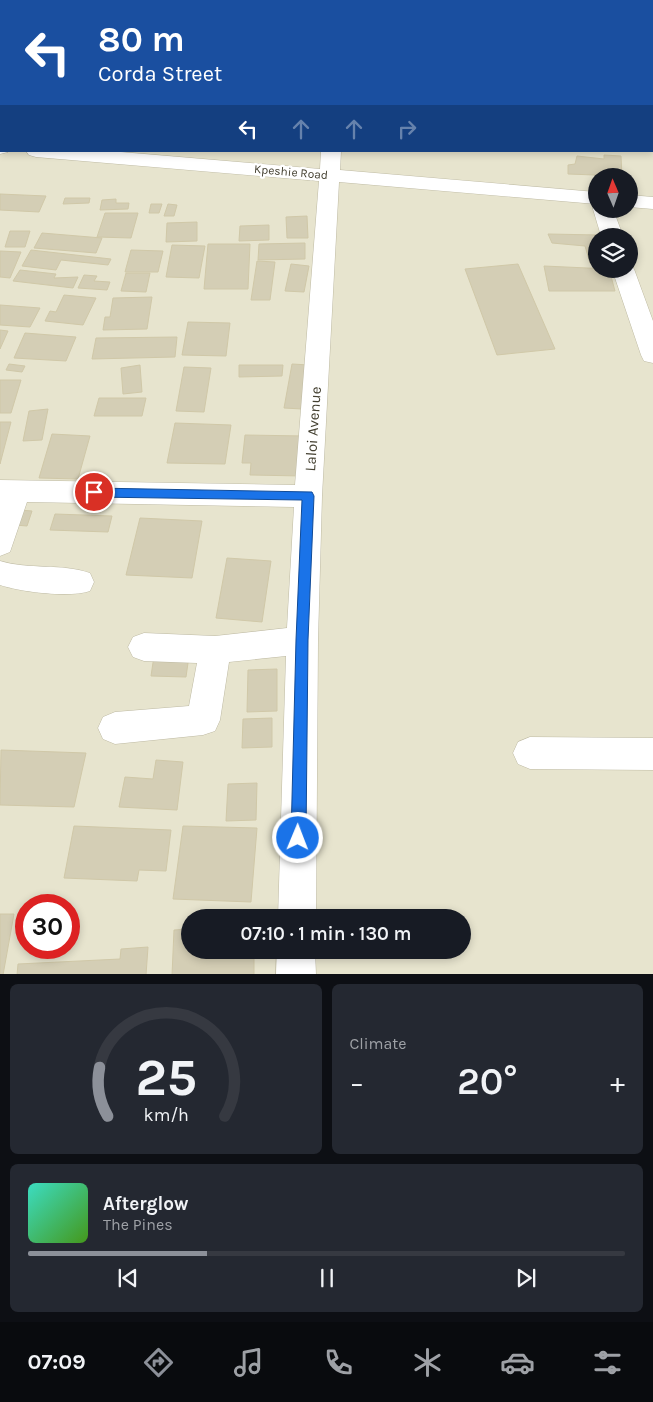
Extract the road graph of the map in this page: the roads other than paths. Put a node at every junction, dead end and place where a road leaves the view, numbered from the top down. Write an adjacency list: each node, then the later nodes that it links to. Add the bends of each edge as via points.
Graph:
1 (60, 152): 2 (street, Kpeshie Road)
2 (133, 155): 3 (street, Kpeshie Road)
3 (330, 163): 4 (street, Kpeshie Road); 10 (street, Laloi Avenue)
4 (588, 197)
5 (638, 202): 6 (street)
6 (653, 203)
7 (626, 278): 8 (street)
8 (653, 356)
9 (8, 491): 10 (street); 11 (street)
10 (308, 496): 14 (street, Laloi Avenue)
11 (0, 544)
12 (0, 573): 13 (street, via 16,578)
13 (79, 582)
14 (302, 640): 16 (street); 20 (street, Laloi Avenue)
15 (144, 647): 16 (street)
16 (215, 650): 17 (street, via 202,720)
17 (116, 728)
18 (530, 753): 19 (street)
19 (653, 754)
20 (297, 909)
21 (296, 959): 22 (street)
22 (296, 974)

